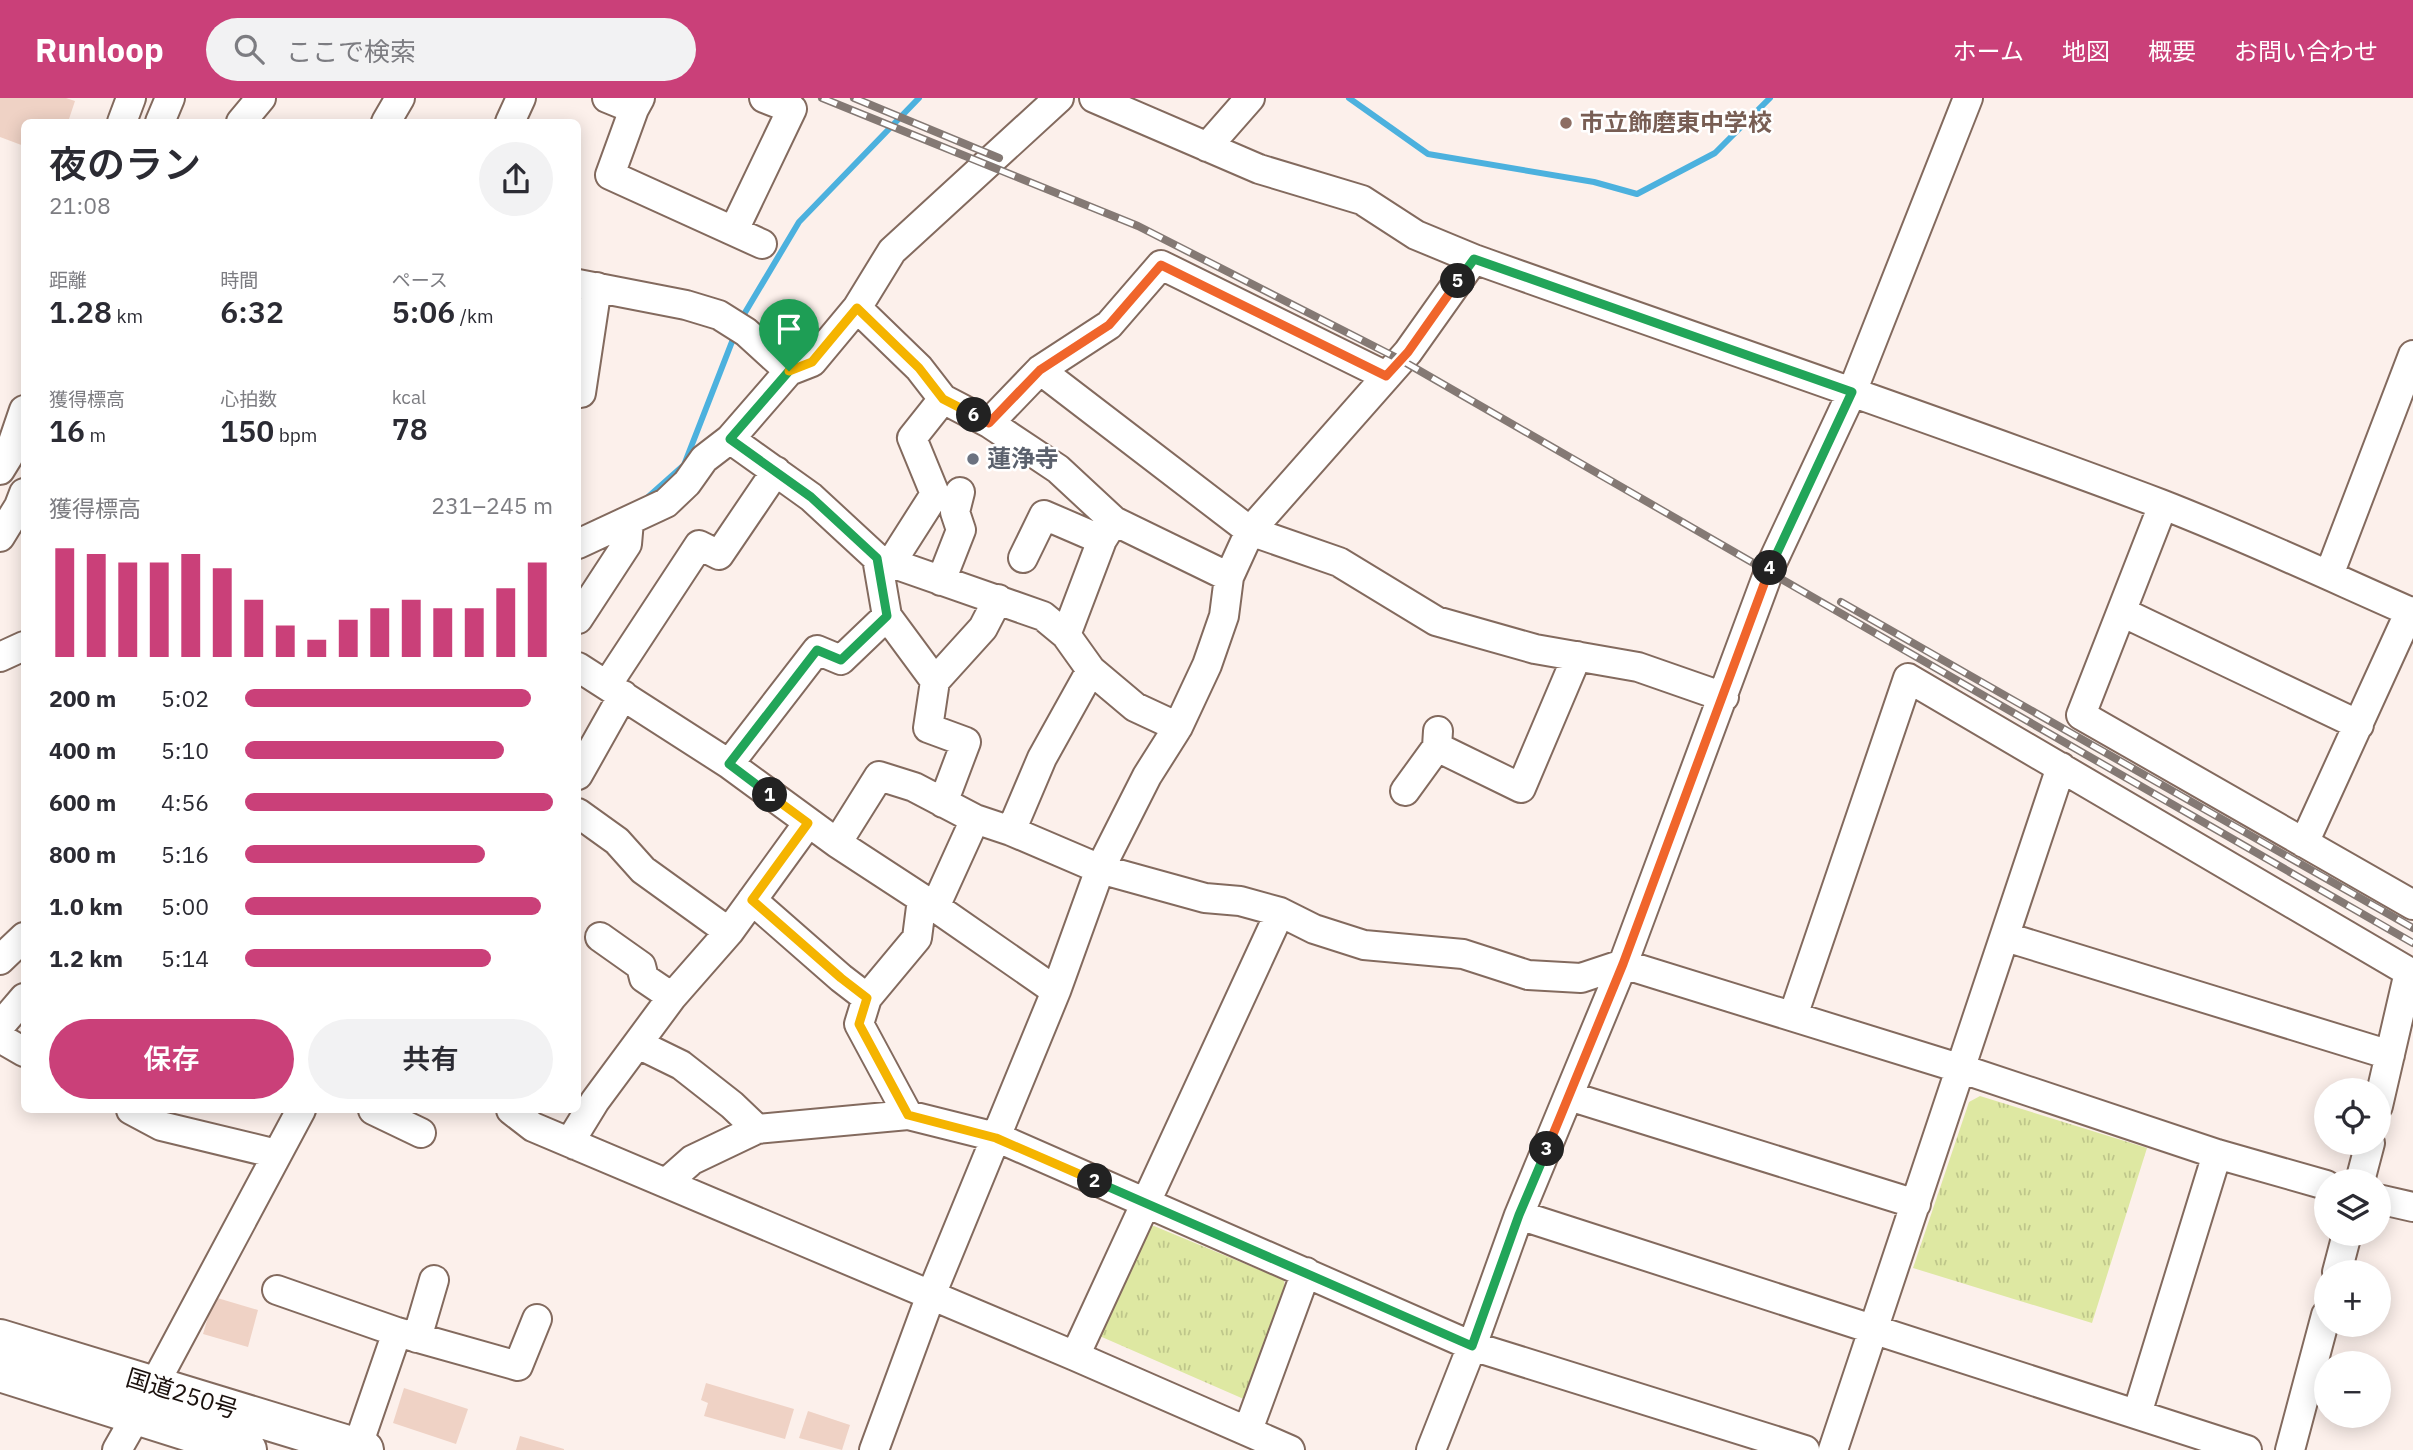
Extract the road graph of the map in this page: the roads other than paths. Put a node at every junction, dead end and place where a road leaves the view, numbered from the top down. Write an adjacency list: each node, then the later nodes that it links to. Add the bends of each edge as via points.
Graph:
1 (131, 98): 13 (street)
2 (170, 98): 14 (street)
3 (261, 98): 15 (street)
4 (400, 98): 16 (street)
5 (521, 98): 17 (street)
6 (607, 98): 12 (street)
7 (764, 98): 19 (street, via 792,109)
8 (1059, 98): 23 (street, via 892,251)
9 (1094, 98): 18 (street)
10 (1250, 98): 18 (street)
11 (1968, 98): 28 (street)
12 (637, 104): 19 (street, via 610,175)
13 (123, 119)
14 (161, 119)
15 (244, 119)
16 (388, 119)
17 (511, 119)
18 (1207, 147): 21 (street, via 1259,169 1362,200 1416,235)
19 (734, 230): 20 (street)
20 (762, 244)
21 (1474, 259): 27 (street); 28 (street)
22 (587, 285): 26 (street, via 719,315); 29 (street)
23 (857, 308): 26 (street, via 812,362); 30 (street, via 919,368)
24 (2413, 355): 44 (street)
25 (1040, 370): 27 (street, via 1109,325 1161,265); 31 (street); 39 (street)
26 (789, 371): 32 (street)
27 (1386, 376): 39 (street)
28 (1852, 392): 36 (street); 58 (street, via 1772,563)
29 (581, 393)
30 (943, 399): 31 (street); 43 (street, via 912,438 935,494)
31 (989, 423): 38 (street, via 1058,469)
32 (730, 439): 33 (street); 37 (street, via 704,459 666,503)
33 (776, 471): 43 (street); 57 (street, via 719,555 699,545)
34 (960, 492): 46 (street, via 955,512 961,530)
35 (21, 501): 40 (street)
36 (2163, 505): 44 (street); 48 (street)
37 (629, 521): 41 (street); 50 (street, via 627,544)
38 (1108, 530): 42 (street, via 1044,515); 45 (street); 52 (street)
39 (1250, 531): 45 (street); 53 (street, via 1339,562 1436,621)
40 (0, 537)
41 (581, 543)
42 (1023, 558)
43 (884, 560): 46 (street); 51 (street)
44 (2329, 575): 49 (street)
45 (1229, 577): 60 (street, via 1224,616)
46 (941, 581): 47 (street)
47 (998, 599): 52 (street, via 1043,616); 56 (street, via 983,628)
48 (2122, 612): 59 (street); 71 (street, via 2081,715)
49 (2412, 612): 59 (street)
50 (581, 615)
51 (887, 616): 56 (street); 61 (street, via 841,660 817,650)
52 (1066, 635): 55 (street)
53 (1577, 656): 58 (street, via 1638,667); 64 (street, via 1521,788 1437,738)
54 (581, 669): 57 (street)
55 (1091, 670): 60 (street, via 1135,707); 69 (street, via 1042,758)
56 (935, 681): 65 (street, via 928,728 966,742)
57 (615, 690): 61 (street); 63 (street)
58 (1724, 697): 82 (street)
59 (2359, 725): 71 (street)
60 (1178, 727): 72 (street, via 1147,776)
61 (729, 764): 68 (street)
62 (2062, 767): 79 (street); 87 (street, via 1908,678); 92 (street, via 2409,972)
63 (581, 768)
64 (1405, 791)
65 (943, 803): 67 (street); 70 (street, via 879,776)
66 (581, 815): 77 (street, via 618,841 643,870)
67 (975, 819): 69 (street); 74 (street)
68 (808, 823): 70 (street); 73 (street)
69 (1011, 831): 72 (street)
70 (837, 843): 74 (street)
71 (2304, 843): 75 (street)
72 (1100, 869): 76 (street, via 1205,898); 83 (street)
73 (752, 900): 77 (street); 85 (street)
74 (929, 903): 83 (street); 85 (street, via 917,938)
75 (2413, 905)
76 (1280, 912): 82 (street, via 1314,929 1364,944 1463,954 1528,975 1581,978); 109 (street)
77 (729, 932): 84 (street)
78 (600, 937): 84 (street, via 641,966 644,978)
79 (2006, 937): 92 (street); 93 (street)
80 (21, 940): 81 (street)
81 (0, 960)
82 (1623, 964): 87 (street); 95 (street)
83 (1056, 991): 103 (street)
84 (672, 997): 90 (street)
85 (867, 998): 100 (street, via 859,1024)
86 (21, 1002): 88 (street)
87 (1793, 1016): 93 (street)
88 (0, 1026)
89 (0, 1038): 91 (street)
90 (638, 1044): 101 (street, via 681,1065); 104 (street, via 595,1101 576,1132)
91 (21, 1050)
92 (2390, 1055): 94 (street)
93 (1962, 1069): 106 (street); 111 (street)
94 (2384, 1078)
95 (1569, 1096): 111 (street); 113 (street)
96 (136, 1113): 105 (street, via 160,1126)
97 (299, 1113): 105 (street)
98 (379, 1113): 102 (street)
99 (516, 1113): 104 (street, via 533,1128)
100 (908, 1115): 101 (street); 103 (street)
101 (757, 1129): 108 (street, via 691,1160)
102 (421, 1133)
103 (996, 1138): 109 (street); 117 (street)
104 (575, 1145): 108 (street)
105 (277, 1154): 126 (street)
106 (2217, 1154): 107 (street); 127 (street)
107 (2314, 1182)
108 (666, 1183): 117 (street)
109 (1145, 1202): 114 (street); 124 (street)
110 (2391, 1202): 112 (street)
111 (1916, 1204): 119 (street)
112 (2413, 1207)
113 (1519, 1215): 119 (street); 123 (street)
114 (1306, 1272): 123 (street); 128 (street)
115 (434, 1280): 120 (street)
116 (277, 1290): 120 (street)
117 (931, 1295): 124 (street); 132 (street)
118 (537, 1319): 120 (street, via 517,1366)
119 (1874, 1330): 127 (street); 136 (street)
120 (407, 1335): 129 (street)
121 (2320, 1337): 138 (street)
122 (0, 1339): 126 (highway, 国道250号)
123 (1472, 1346): 134 (street); 135 (street)
124 (1075, 1356): 128 (street)
125 (0, 1372): 126 (highway, 国道250号)
126 (145, 1400): 129 (highway, 国道250号); 130 (street); 131 (highway, 国道250号)
127 (2137, 1414): 137 (street)
128 (1248, 1430): 133 (street)
129 (360, 1449)
130 (117, 1450)
131 (247, 1450)
132 (876, 1450)
133 (1290, 1450)
134 (1431, 1450)
135 (1805, 1450)
136 (1833, 1450)
137 (2247, 1450)
138 (2290, 1450)

